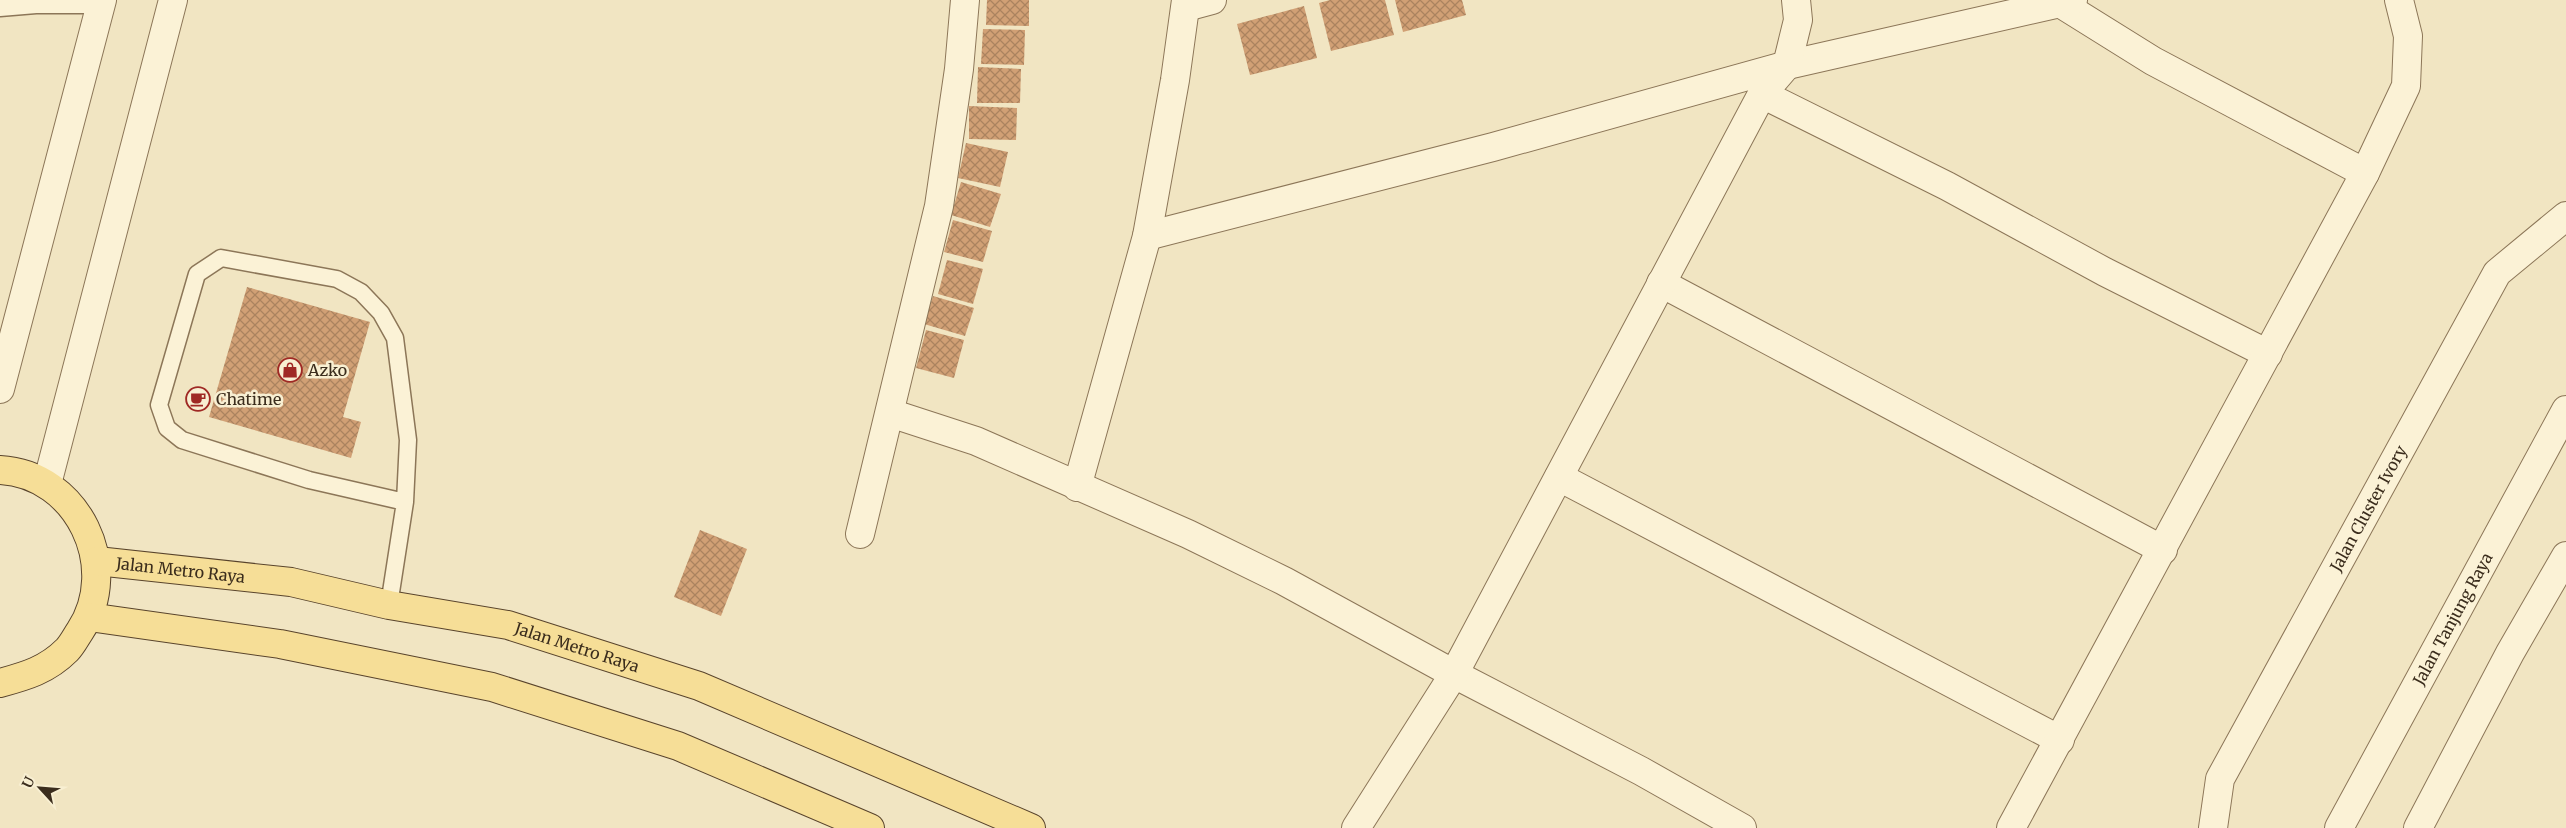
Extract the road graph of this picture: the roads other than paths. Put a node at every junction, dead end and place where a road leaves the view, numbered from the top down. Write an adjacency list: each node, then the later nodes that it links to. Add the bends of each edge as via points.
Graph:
1 (173, 0): 22 (street)
2 (965, 0): 19 (street, via 959,69 939,206)
3 (1212, 0): 8 (street)
4 (1796, 0): 10 (street, via 1798,20)
5 (2400, 0): 12 (street, via 2408,36 2406,86)
6 (102, 2): 9 (lane); 17 (street)
7 (2066, 2): 10 (street); 12 (street, via 2153,61)
8 (1186, 3): 14 (street)
9 (0, 8)
10 (1787, 64): 11 (street); 14 (street, via 1493,147)
11 (1762, 94): 15 (street); 16 (street, via 1947,186 2104,272)
12 (2365, 173): 16 (street)
13 (2566, 216): 39 (street, Jalan Cluster Ivory, via 2497,273 2220,779)
14 (1147, 236): 23 (street)
15 (1661, 283): 21 (street); 26 (street)
16 (2268, 354): 26 (street)
17 (0, 389)
18 (2566, 410): 40 (street, Jalan Tanjung Raya)
19 (890, 413): 23 (street, via 976,441); 25 (street)
20 (0, 470): 22 (main road, via 14,471)
21 (1559, 476): 31 (street); 33 (street)
22 (47, 484): 28 (main road, via 66,499 80,518 91,538)
23 (1077, 487): 31 (street, via 1188,534 1284,580)
24 (405, 502): 24 (lane, via 300,477 182,440 166,428 160,405 197,274 221,258 336,279 361,292 381,313 395,338 407,432); 29 (lane)
25 (860, 534)
26 (2163, 550): 33 (street)
27 (2566, 556): 41 (street, via 2510,653)
28 (97, 561): 29 (main road, Jalan Metro Raya, via 291,582); 30 (main road, via 96,590)
29 (389, 605): 35 (main road, Jalan Metro Raya, via 508,625 699,686)
30 (89, 617): 32 (main road, via 68,650 36,673); 34 (main road, via 280,644 492,687 678,746)
31 (1454, 674): 36 (street); 37 (street, via 1641,771)
32 (0, 683)
33 (2060, 740): 38 (street)
34 (870, 828)
35 (1031, 828)
36 (1356, 828)
37 (1742, 828)
38 (2011, 828)
39 (2213, 828)
40 (2339, 828)
41 (2418, 828)

